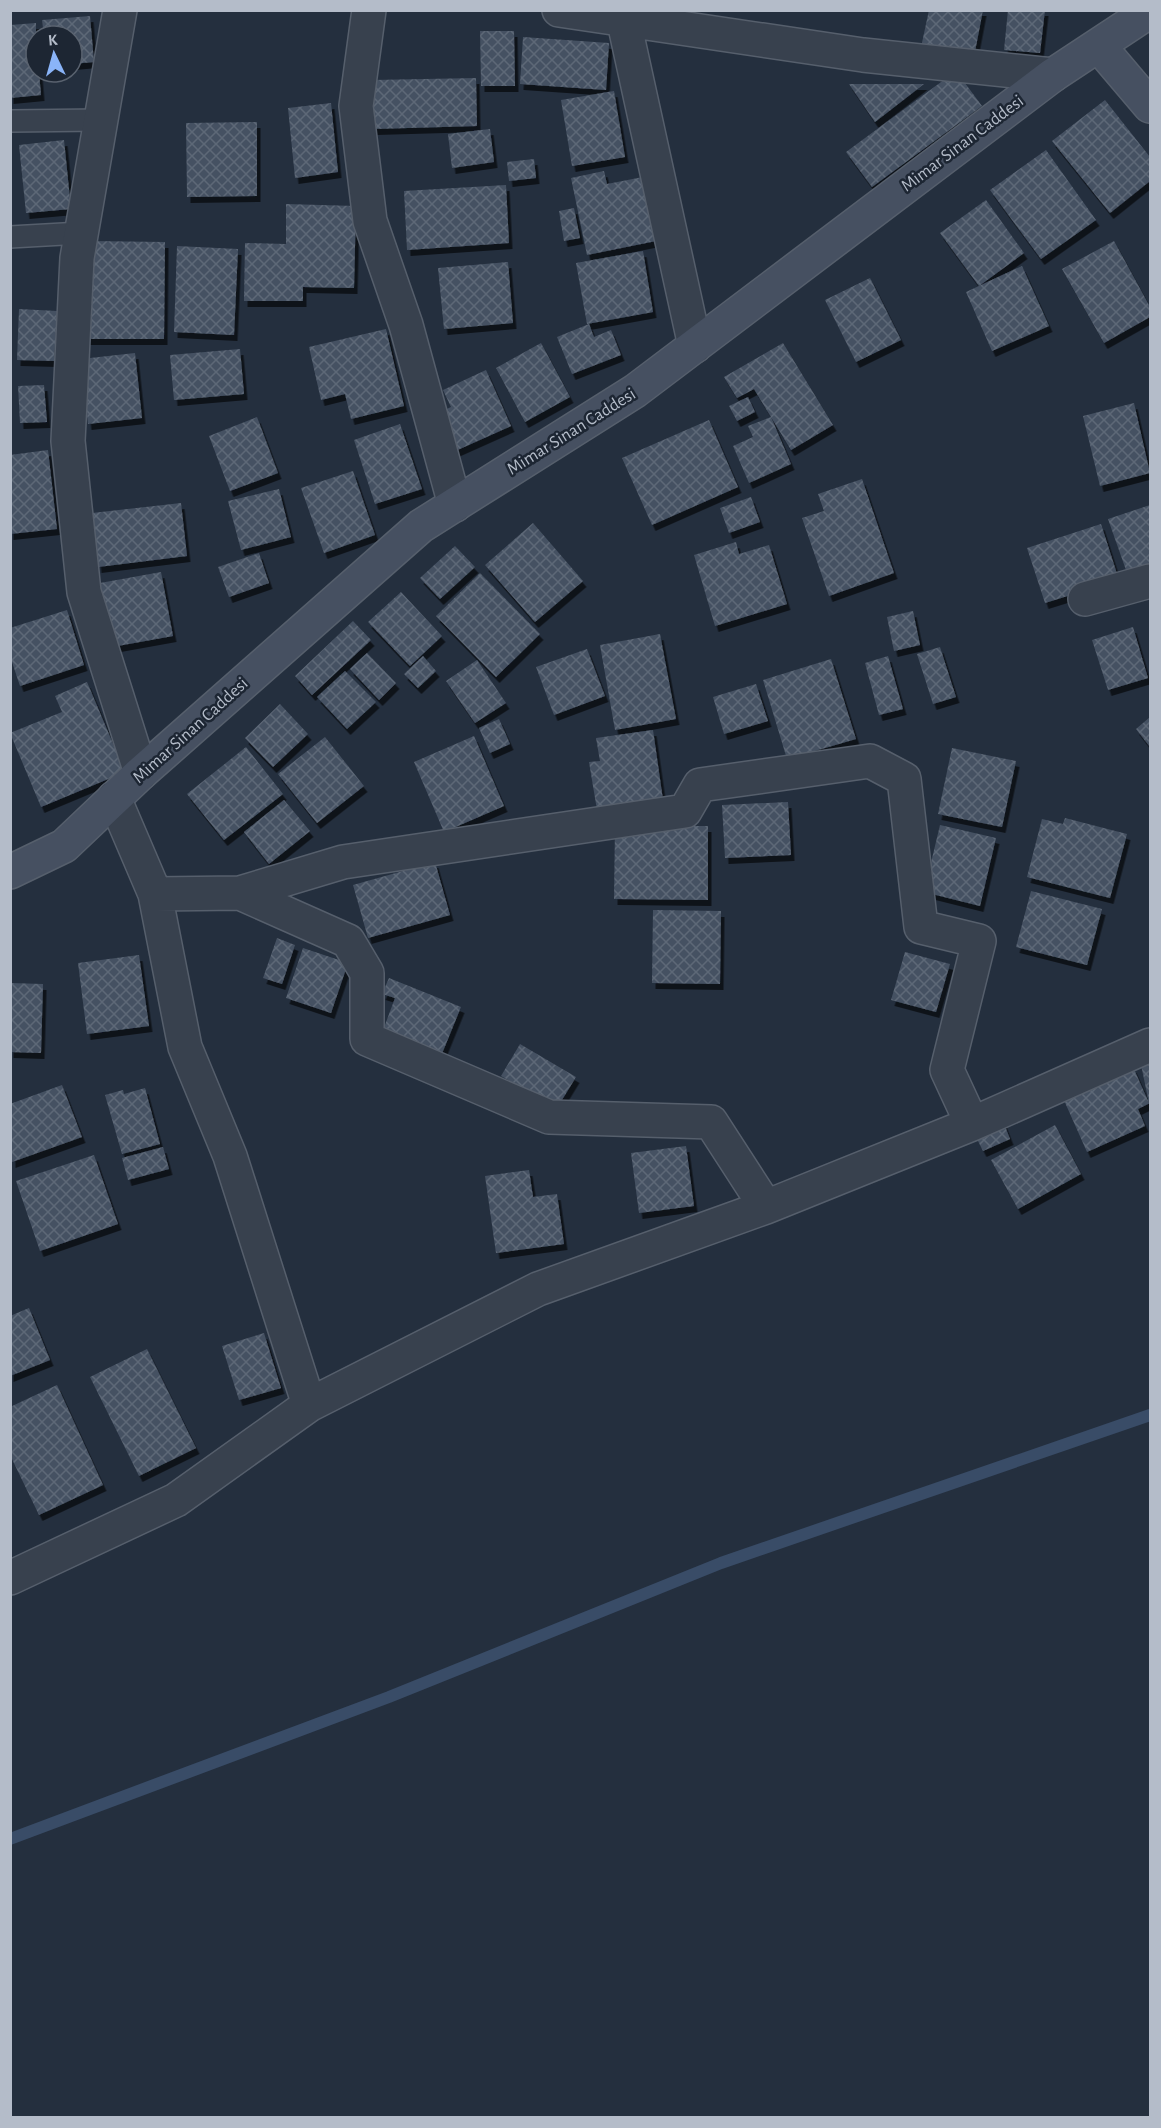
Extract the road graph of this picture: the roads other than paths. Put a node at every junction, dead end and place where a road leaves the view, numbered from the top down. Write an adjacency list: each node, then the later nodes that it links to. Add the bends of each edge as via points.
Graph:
1 (120, 10): 9 (street)
2 (369, 10): 14 (street, via 356,106 370,221 406,325)
3 (559, 10): 5 (street)
4 (1150, 11): 6 (street, Mimar Sinan Caddesi)
5 (624, 22): 7 (street, via 863,55); 13 (street)
6 (1099, 46): 7 (street, Mimar Sinan Caddesi); 8 (street)
7 (1053, 75): 13 (street, Mimar Sinan Caddesi)
8 (1150, 106)
9 (101, 120): 10 (lane); 11 (street)
10 (10, 121)
11 (81, 233): 12 (lane); 17 (street, via 68,441 83,580)
12 (10, 237)
13 (695, 346): 14 (street, Mimar Sinan Caddesi, via 635,391)
14 (455, 505): 17 (street, Mimar Sinan Caddesi, via 420,526)
15 (1150, 581): 16 (street)
16 (1085, 599)
17 (141, 773): 18 (street, Mimar Sinan Caddesi)
18 (114, 798): 19 (street, Mimar Sinan Caddesi, via 64,846); 21 (street)
19 (10, 872)
20 (240, 893): 21 (street); 23 (street, via 343,862 685,811 700,785 870,760 904,779 921,927 979,941 947,1070); 24 (street, via 348,941 367,973 367,1039 549,1117 711,1122)
21 (154, 894): 25 (street, via 185,1047 230,1156)
22 (1150, 1045): 23 (street)
23 (972, 1124): 24 (street)
24 (766, 1207): 25 (street, via 538,1289)
25 (309, 1405): 26 (street, via 176,1500)
26 (10, 1578)

